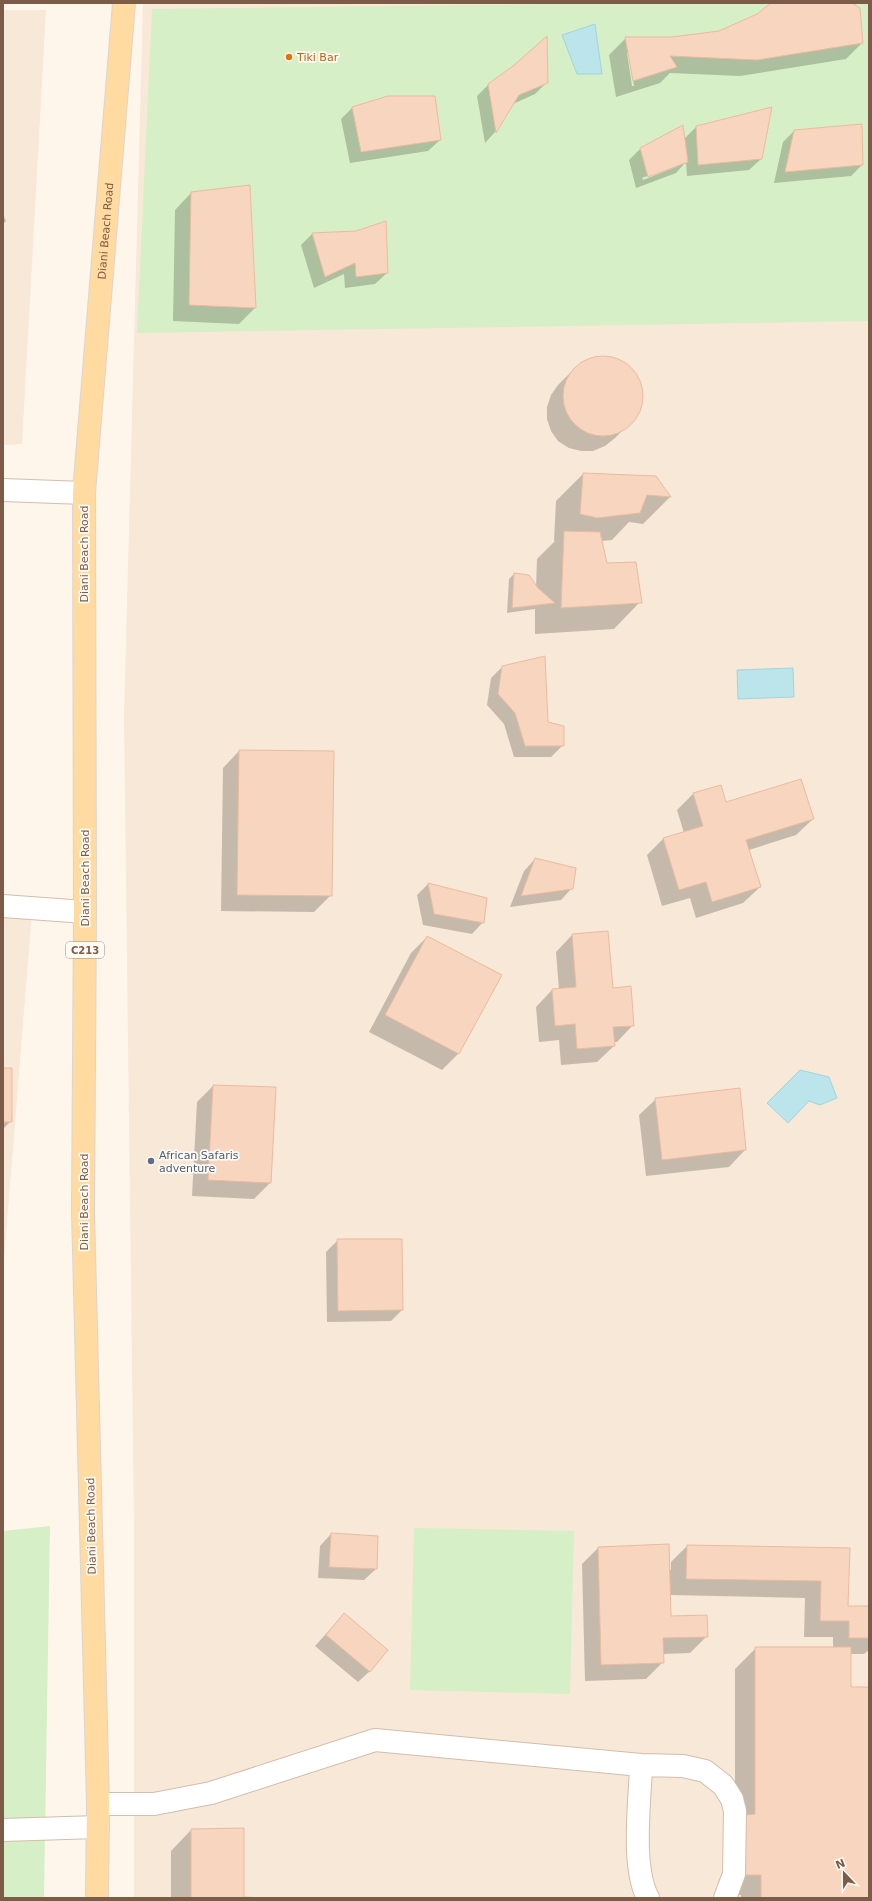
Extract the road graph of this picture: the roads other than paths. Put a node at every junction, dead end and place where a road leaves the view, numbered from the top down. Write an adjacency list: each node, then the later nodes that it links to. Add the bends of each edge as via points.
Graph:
1 (124, 3): 3 (main road, Diani Beach Road / C213)
2 (3, 490): 3 (lane)
3 (84, 493): 5 (main road, Diani Beach Road / C213)
4 (3, 906): 5 (lane)
5 (86, 912): 7 (main road, Diani Beach Road / C213, via 83,1212)
6 (641, 1765): 7 (lane, via 375,1740 210,1793 154,1804); 11 (lane, via 640,1868); 12 (lane, via 683,1766 705,1771 723,1785 729,1794 735,1811 734,1874)
7 (98, 1804): 8 (main road, Diani Beach Road / C213)
8 (98, 1827): 9 (lane); 10 (main road, Diani Beach Road / C213)
9 (3, 1830)
10 (97, 1898)
11 (648, 1898)
12 (725, 1898)

